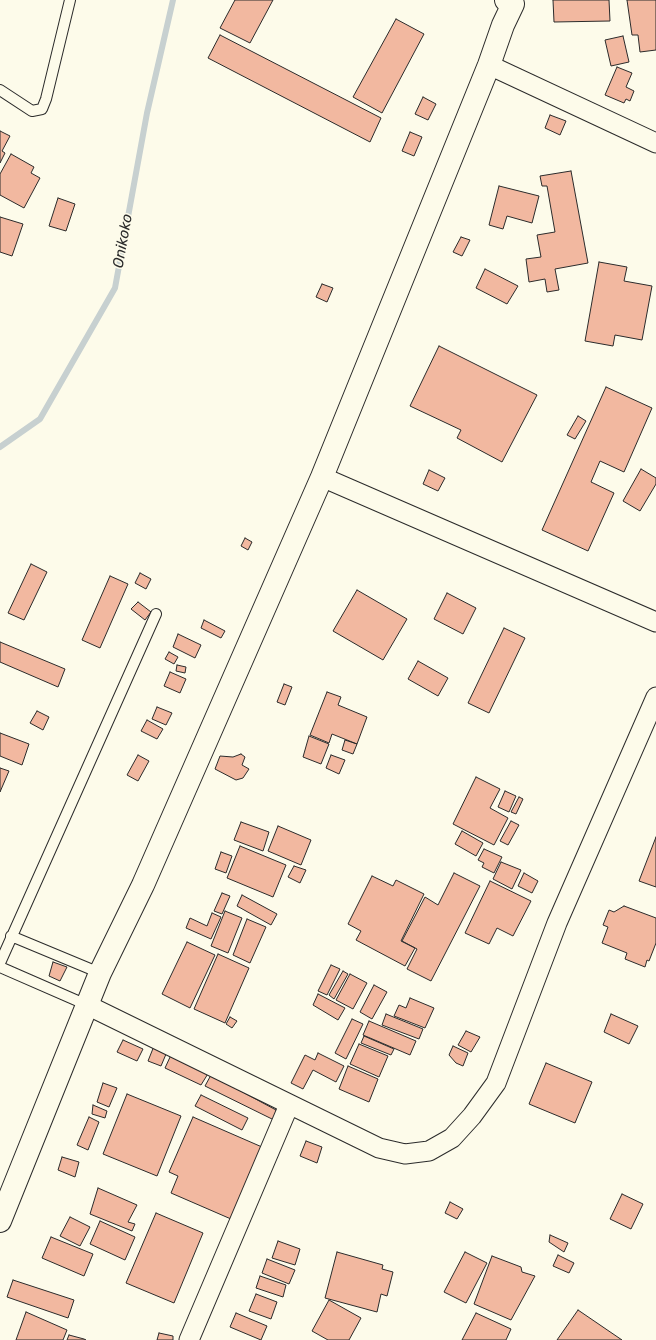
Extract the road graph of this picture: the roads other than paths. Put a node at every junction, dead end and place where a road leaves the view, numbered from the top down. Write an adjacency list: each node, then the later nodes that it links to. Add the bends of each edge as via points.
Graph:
1 (70, 0): 4 (lane, via 42,109 32,111)
2 (511, 1): 3 (main road)
3 (489, 65): 5 (street); 6 (main road)
4 (0, 90)
5 (656, 144)
6 (322, 477): 8 (street); 13 (main road, via 143,885)
7 (156, 614): 10 (lane)
8 (656, 622)
9 (656, 697): 15 (street, via 557,923 496,1083 472,1116 452,1138 429,1151 405,1154 379,1148)
10 (11, 936): 11 (lane); 13 (lane)
11 (0, 963)
12 (0, 967): 14 (lane)
13 (100, 973): 14 (main road)
14 (87, 1005): 15 (street); 16 (main road)
15 (289, 1105): 17 (street)
16 (0, 1221)
17 (189, 1340)

